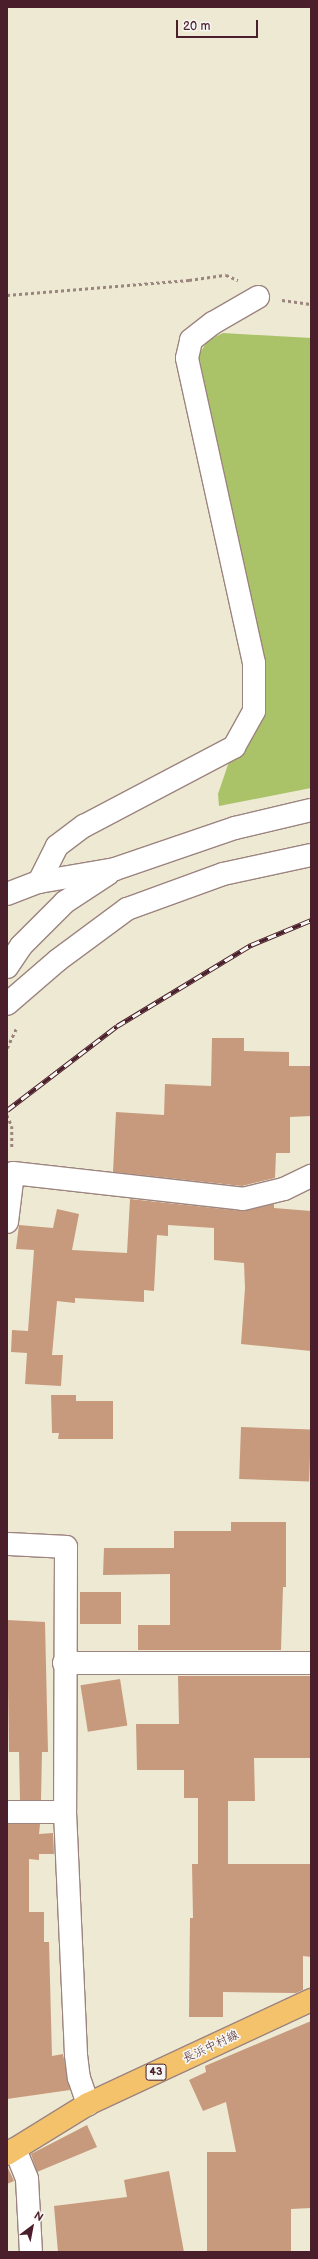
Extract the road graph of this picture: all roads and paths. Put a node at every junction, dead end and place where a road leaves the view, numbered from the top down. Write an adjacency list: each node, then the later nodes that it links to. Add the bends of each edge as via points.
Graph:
1 (7, 295): 2 (path, via 226,275 248,284)
2 (258, 297): 6 (street, via 213,323 191,340 187,358 254,663 254,711 234,748 84,826 57,846)
3 (311, 810): 5 (street, via 235,828)
4 (311, 855): 9 (street, via 223,874 127,909 58,960)
5 (115, 869): 6 (street); 8 (street, via 65,902 21,946)
6 (39, 882): 7 (street)
7 (7, 894)
8 (7, 967)
9 (7, 1004)
10 (7, 1115): 11 (path, via 12,1126)
11 (13, 1173): 12 (street, via 243,1199 284,1189); 13 (street)
12 (311, 1176)
13 (7, 1222)
14 (7, 1544): 15 (street, via 66,1547)
15 (64, 1663): 16 (street); 18 (street)
16 (311, 1663)
17 (7, 1812): 18 (street)
18 (64, 1812): 20 (street, via 76,2055 79,2078)
19 (311, 2000): 20 (main road, 長浜中村線 / 43)
20 (88, 2104): 21 (main road, 長浜中村線 / 43)
21 (11, 2152): 22 (street, via 27,2179)
22 (31, 2252)

